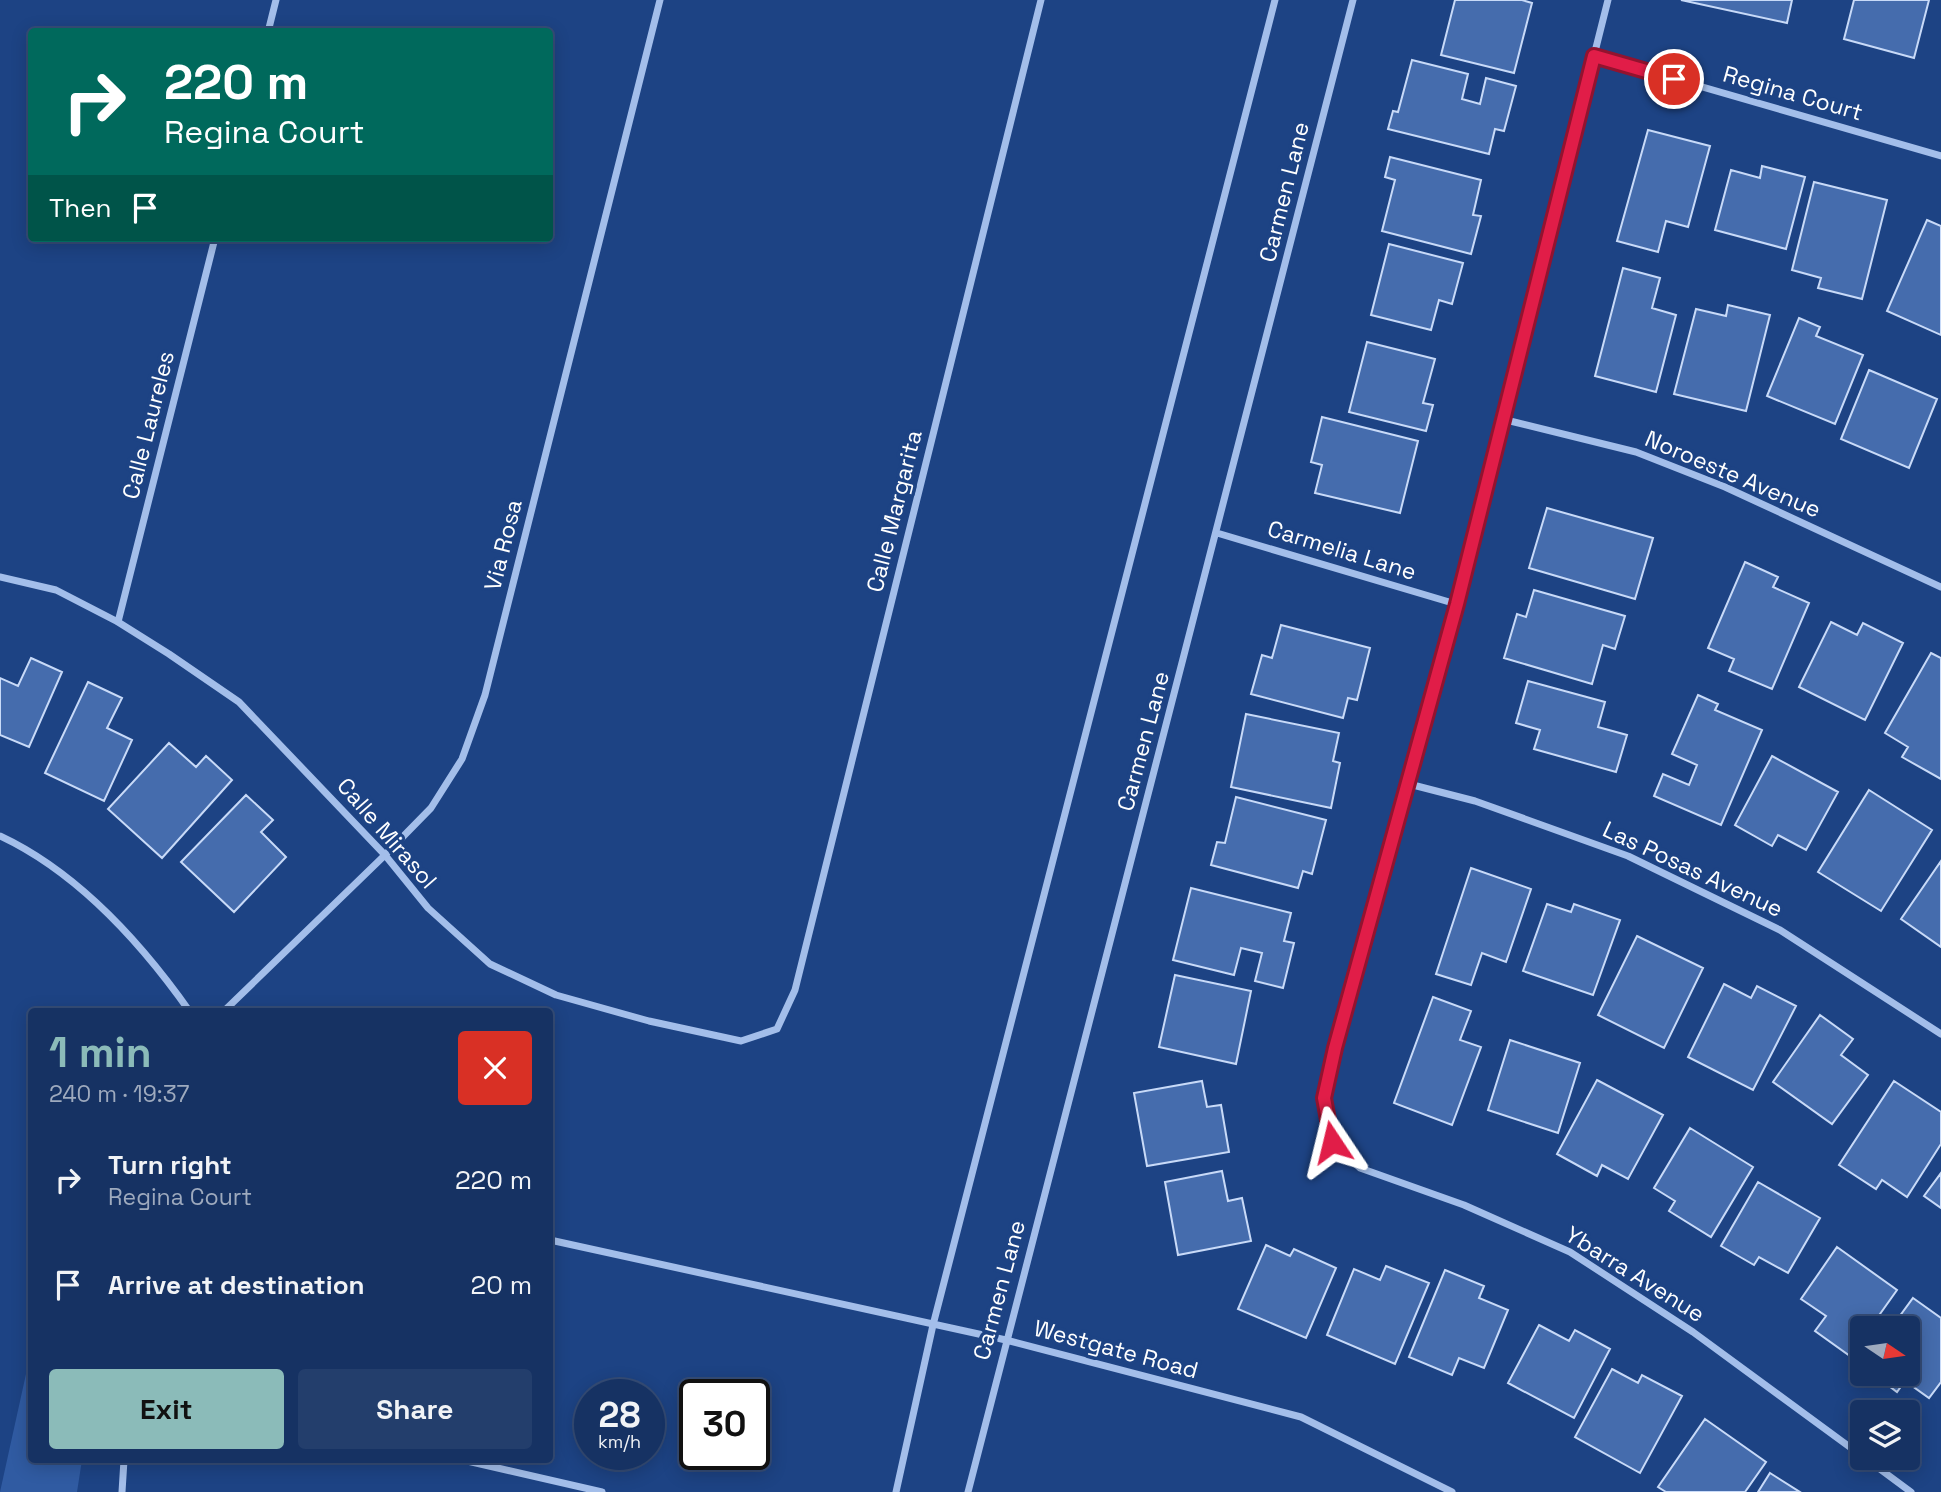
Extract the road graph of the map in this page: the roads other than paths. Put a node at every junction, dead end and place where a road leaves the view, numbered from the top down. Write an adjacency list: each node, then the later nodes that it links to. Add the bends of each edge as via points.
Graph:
1 (276, 0): 7 (street)
2 (660, 0): 19 (street, Via Rosa, via 485,695 462,759 431,808)
3 (1041, 0): 22 (street, Calle Margarita, via 795,990)
4 (1275, 0): 25 (street)
5 (1353, 0): 12 (street, Carmen Lane)
6 (1608, 0): 8 (street)
7 (269, 28)
8 (1594, 56): 9 (street, Regina Court); 11 (street)
9 (1941, 156)
10 (214, 242): 16 (street, Calle Laureles)
11 (1502, 419): 14 (street, Noroeste Avenue, via 1636,452 1725,486); 15 (street)
12 (1217, 533): 15 (street, Carmelia Lane); 26 (street, Carmen Lane)
13 (0, 577): 16 (street, Calle Mirasol, via 56,590)
14 (1941, 587)
15 (1457, 604): 17 (street)
16 (118, 622): 19 (street, Calle Mirasol, via 239,702)
17 (1409, 784): 23 (street, Las Posas Avenue, via 1475,802 1628,856 1780,930); 27 (street, Ybarra Avenue, via 1324,1098 1332,1142 1360,1168 1464,1205 1570,1252 1693,1332)
18 (0, 836): 20 (street, via 26,848 86,892 163,974)
19 (385, 855): 21 (street, Via Rosa); 22 (street, Calle Mirasol, via 428,908 490,964 556,995 741,1041)
20 (187, 1008)
21 (227, 1008)
22 (776, 1028)
23 (1941, 1034)
24 (553, 1241): 25 (street, Westgate Road)
25 (933, 1325): 26 (street, Westgate Road); 33 (street)
26 (1006, 1340): 34 (street, Carmen Lane); 35 (street, Westgate Road, via 1301,1418)
27 (1850, 1447)
28 (124, 1463): 31 (street)
29 (476, 1463): 32 (street)
30 (1881, 1470): 36 (street, Ybarra Avenue)
31 (122, 1492)
32 (603, 1492)
33 (896, 1492)
34 (968, 1492)
35 (1452, 1492)
36 (1911, 1492)

